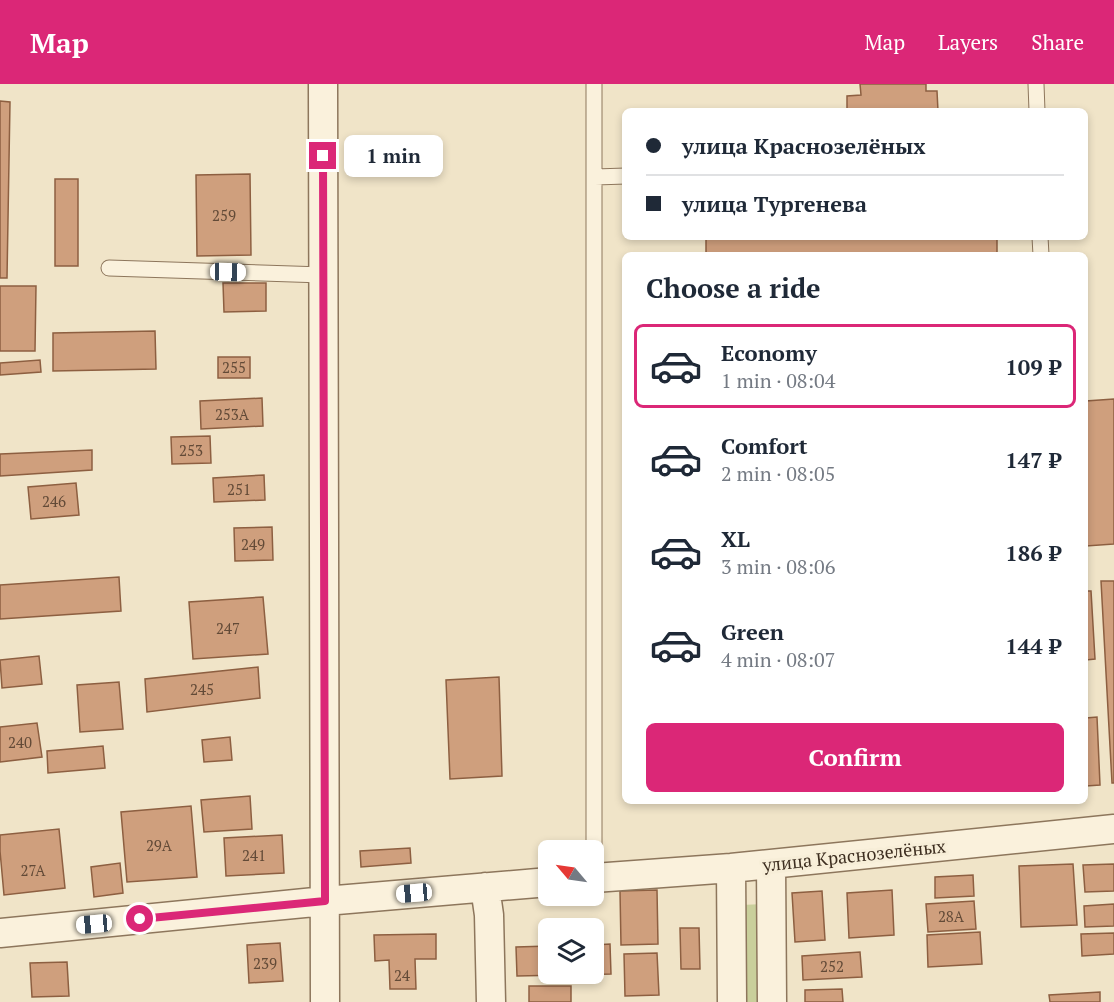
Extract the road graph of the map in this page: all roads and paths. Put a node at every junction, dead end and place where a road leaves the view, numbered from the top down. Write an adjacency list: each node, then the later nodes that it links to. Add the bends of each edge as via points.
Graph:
1 (323, 84): 8 (street)
2 (594, 84): 6 (lane)
3 (1036, 84): 4 (lane)
4 (1037, 108)
5 (622, 176): 6 (lane)
6 (595, 177): 10 (lane)
7 (108, 268): 8 (lane)
8 (323, 275): 16 (street)
9 (1114, 829): 11 (street, улица Краснозелёных)
10 (594, 840)
11 (771, 864): 12 (street, улица Краснозелёных); 21 (street)
12 (731, 868): 13 (street, улица Краснозелёных); 20 (street)
13 (604, 877)
14 (538, 883): 15 (street)
15 (485, 887): 16 (street); 19 (street)
16 (325, 901): 17 (street); 18 (street)
17 (0, 933)
18 (325, 1002)
19 (490, 1002)
20 (732, 1002)
21 (772, 1002)

